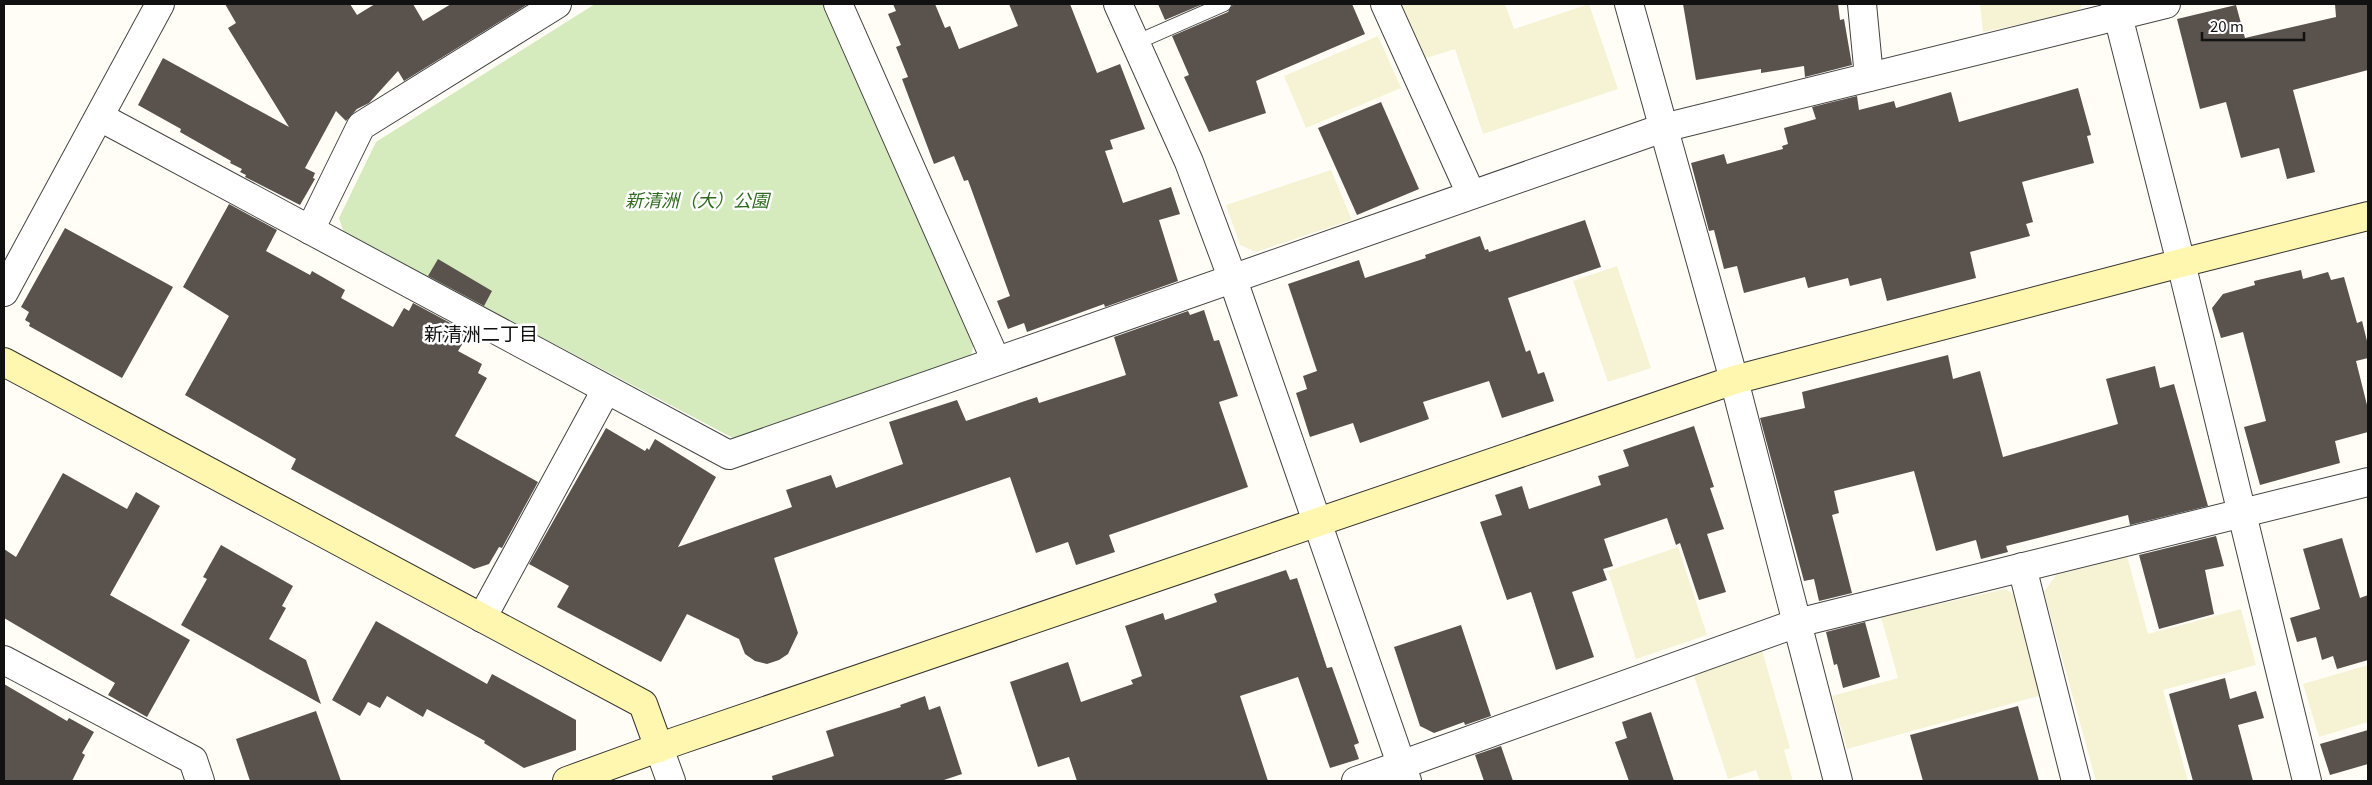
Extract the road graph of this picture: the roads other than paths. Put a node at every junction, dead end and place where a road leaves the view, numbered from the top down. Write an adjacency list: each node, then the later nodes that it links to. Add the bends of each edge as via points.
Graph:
1 (160, 4): 13 (street)
2 (838, 4): 21 (street)
3 (1118, 4): 11 (street)
4 (1224, 4): 11 (lane)
5 (1386, 4): 15 (street)
6 (1628, 4): 14 (street)
7 (1862, 4): 12 (street)
8 (2166, 4): 10 (street)
9 (551, 5): 17 (street, via 361,126)
10 (2116, 10): 12 (street); 18 (street)
11 (1136, 42): 19 (street, via 1184,149)
12 (1869, 77): 14 (street)
13 (100, 117): 17 (street); 20 (street)
14 (1663, 128): 15 (street); 23 (street)
15 (1471, 194): 19 (street)
16 (2368, 216): 18 (street)
17 (310, 230): 24 (street)
18 (2181, 263): 23 (street); 26 (street)
19 (1232, 277): 21 (street); 27 (street)
20 (4, 292)
21 (996, 361): 24 (street, via 729,456)
22 (4, 362): 29 (street)
23 (1734, 380): 27 (street); 30 (street)
24 (606, 390): 29 (street)
25 (2368, 482): 26 (street)
26 (2242, 512): 28 (street); 40 (street)
27 (1316, 523): 32 (street); 33 (street)
28 (2022, 567): 30 (street); 39 (street)
29 (482, 618): 32 (street, via 643,704)
30 (1797, 623): 33 (street); 38 (street)
31 (4, 660): 34 (street, via 193,760)
32 (659, 748): 35 (street); 36 (street)
33 (1405, 773): 37 (street)
34 (200, 781)
35 (567, 781)
36 (671, 781)
37 (1356, 781)
38 (1838, 781)
39 (2076, 781)
40 (2307, 781)

